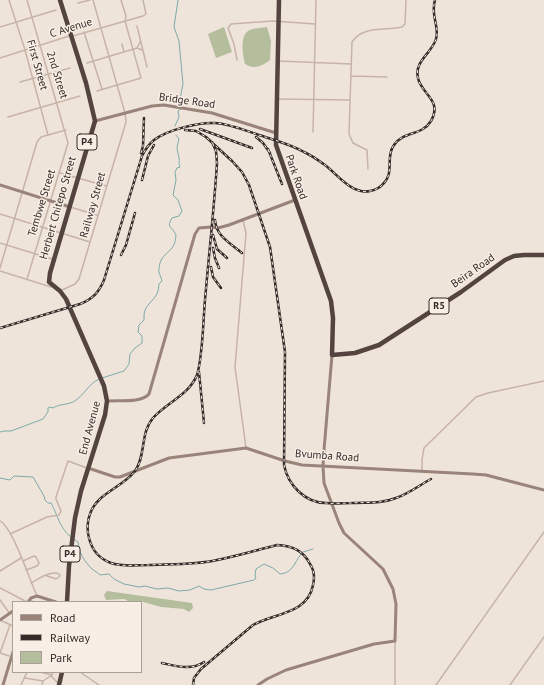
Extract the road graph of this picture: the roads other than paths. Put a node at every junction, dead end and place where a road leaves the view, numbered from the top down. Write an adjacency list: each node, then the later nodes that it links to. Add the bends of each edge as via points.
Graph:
1 (9, 0): 15 (street, First Street)
2 (27, 0): 13 (street, 2nd Street)
3 (60, 0): 22 (highway, Herbert Chitepo Street / P4)
4 (90, 0): 11 (street)
5 (93, 0): 20 (street)
6 (121, 0): 14 (street)
7 (143, 0): 14 (street, C Avenue, via 146,14)
8 (279, 0): 16 (highway, Park Road)
9 (316, 0): 17 (street)
10 (406, 0): 38 (street, via 404,26 369,30 354,39)
11 (78, 3)
12 (56, 10): 13 (street)
13 (32, 17): 15 (street); 25 (street, 2nd Street)
14 (125, 21): 20 (street, C Avenue); 27 (street)
15 (16, 22): 19 (street); 28 (street, First Street)
16 (278, 22): 17 (street); 33 (street, via 230,25 228,27); 35 (highway, Park Road)
17 (315, 24): 36 (street)
18 (137, 26): 23 (street)
19 (0, 27)
20 (101, 28): 21 (street, C Avenue); 31 (street)
21 (84, 32): 22 (street, C Avenue); 34 (street)
22 (70, 36): 25 (street, C Avenue); 57 (highway, Herbert Chitepo Street / P4); 64 (highway, Herbert Chitepo Street / P4, via 93,118)
23 (140, 42): 26 (street); 29 (street)
24 (122, 44): 30 (street)
25 (40, 46): 28 (street, C Avenue); 41 (street, 2nd Street)
26 (137, 48): 27 (street); 29 (street)
27 (133, 49): 30 (street); 46 (street, via 141,77)
28 (25, 50): 32 (street, C Avenue); 44 (street, First Street)
29 (142, 50): 39 (street)
30 (124, 52): 31 (street)
31 (109, 57): 34 (street); 46 (street)
32 (0, 58)
33 (237, 60)
34 (94, 61): 37 (street); 47 (street)
35 (277, 61): 36 (street); 50 (highway, Park Road)
36 (314, 62): 38 (street); 51 (street)
37 (87, 63)
38 (351, 64): 42 (street)
39 (147, 67)
40 (70, 68): 41 (street)
41 (48, 74): 44 (street); 53 (street, 2nd Street)
42 (351, 76): 43 (street); 52 (street)
43 (387, 77)
44 (33, 78): 45 (street); 54 (street, First Street)
45 (20, 82)
46 (117, 86): 47 (street); 55 (street)
47 (102, 90): 48 (street)
48 (97, 91)
49 (80, 96): 53 (street)
50 (277, 99): 51 (street); 60 (highway, Park Road)
51 (313, 99): 52 (street); 59 (street)
52 (350, 100): 62 (street, via 349,134 353,143 367,150)
53 (57, 103): 54 (street); 58 (street, 2nd Street)
54 (41, 107): 56 (street); 61 (street, First Street)
55 (125, 113): 57 (street, Bridge Road); 60 (street, Bridge Road, via 164,105 212,113); 66 (street, Railway Street, via 126,122)
56 (8, 117)
57 (95, 121): 64 (highway, Herbert Chitepo Street / P4)
58 (66, 130): 61 (street); 63 (street, Tembwe Street, via 68,143)
59 (313, 132)
60 (276, 133): 68 (highway, Park Road, via 277,150)
61 (48, 135): 67 (street, via 41,137 37,142)
62 (368, 169)
63 (60, 173): 64 (street); 69 (street, Tembwe Street)
64 (78, 177): 66 (street); 70 (highway, Herbert Chitepo Street / P4)
65 (0, 185): 67 (street)
66 (106, 186): 72 (street, Railway Street)
67 (24, 192): 69 (street); 73 (street)
68 (295, 200): 74 (street); 88 (highway, Park Road, via 331,301)
69 (52, 201): 70 (street); 75 (street, Tembwe Street)
70 (69, 206): 72 (street); 76 (highway, Herbert Chitepo Street / P4)
71 (0, 214): 73 (street)
72 (98, 216): 77 (street, Railway Street)
73 (15, 219): 75 (street); 79 (street)
74 (243, 220): 91 (street, via 218,228 198,229 149,394 140,400); 92 (street, via 246,233 235,367)
75 (43, 228): 76 (street); 80 (street, Tembwe Street)
76 (61, 233): 77 (street); 82 (highway, Herbert Chitepo Street / P4); 86 (highway, Herbert Chitepo Street / P4)
77 (90, 242): 87 (street, Railway Street, via 78,282)
78 (0, 243): 79 (street)
79 (7, 246): 80 (street); 83 (street)
80 (35, 253): 82 (street); 84 (street, Tembwe Street)
81 (544, 255): 88 (highway, Beira Road / R5, via 514,256 505,260 379,345 355,353)
82 (52, 259): 86 (highway, Herbert Chitepo Street / P4, via 47,278)
83 (0, 270): 84 (street, End Avenue)
84 (27, 279): 85 (street, End Avenue)
85 (40, 284): 86 (street, End Avenue); 86 (street, End Avenue)
86 (49, 284): 87 (highway, End Avenue / P4); 89 (highway, End Avenue / P4, via 61,293)
87 (60, 291): 89 (highway, End Avenue / P4, via 66,298)
88 (332, 355): 93 (street)
89 (97, 370): 91 (highway, End Avenue / P4, via 106,390)
90 (544, 381): 95 (street, via 476,397 424,448)
91 (107, 401): 94 (highway, End Avenue / P4)
92 (246, 448): 93 (street, Bvumba Road, via 296,464); 94 (street, Bvumba Road, via 169,458 120,477)
93 (323, 466): 95 (street, Bvumba Road); 119 (street, via 326,488 342,530 383,569 393,589 396,604)
94 (88, 468): 99 (street, Bvumba Road, via 68,462 56,496 61,511 59,515 47,517); 114 (highway, End Avenue / P4, via 75,518)
95 (422, 470): 96 (street, Bvumba Road, via 486,475)
96 (544, 490)
97 (0, 521): 99 (street)
98 (544, 532): 100 (street)
99 (10, 534): 102 (street)
100 (542, 535): 101 (street); 138 (street)
101 (544, 537)
102 (21, 558): 103 (street); 105 (street)
103 (23, 561): 104 (street); 104 (street, via 34,556 39,563)
104 (26, 570): 107 (street)
105 (0, 571)
106 (47, 576): 106 (street, via 56,572 60,576 56,579); 107 (street)
107 (31, 583): 109 (street)
108 (0, 588): 111 (street)
109 (37, 596): 112 (street); 113 (street)
110 (0, 600): 115 (street)
111 (25, 601)
112 (28, 601)
113 (53, 601)
114 (67, 601)
115 (11, 612): 116 (street)
116 (0, 620): 117 (street)
117 (10, 624): 120 (street)
118 (544, 637): 139 (street)
119 (395, 641): 136 (street, via 374,644 286,670); 137 (street)
120 (0, 653): 121 (street)
121 (11, 657): 122 (street)
122 (11, 663): 131 (street)
123 (27, 673): 129 (street)
124 (43, 673): 128 (street)
125 (53, 673): 128 (street)
126 (63, 673): 134 (highway)
127 (81, 673): 135 (street)
128 (52, 676): 130 (street); 134 (street)
129 (25, 678): 130 (street); 132 (street)
130 (43, 681): 133 (street)
131 (3, 685)
132 (21, 685)
133 (42, 685)
134 (60, 685)
135 (99, 685)
136 (258, 685)
137 (395, 685)
138 (436, 685)
139 (510, 685)

